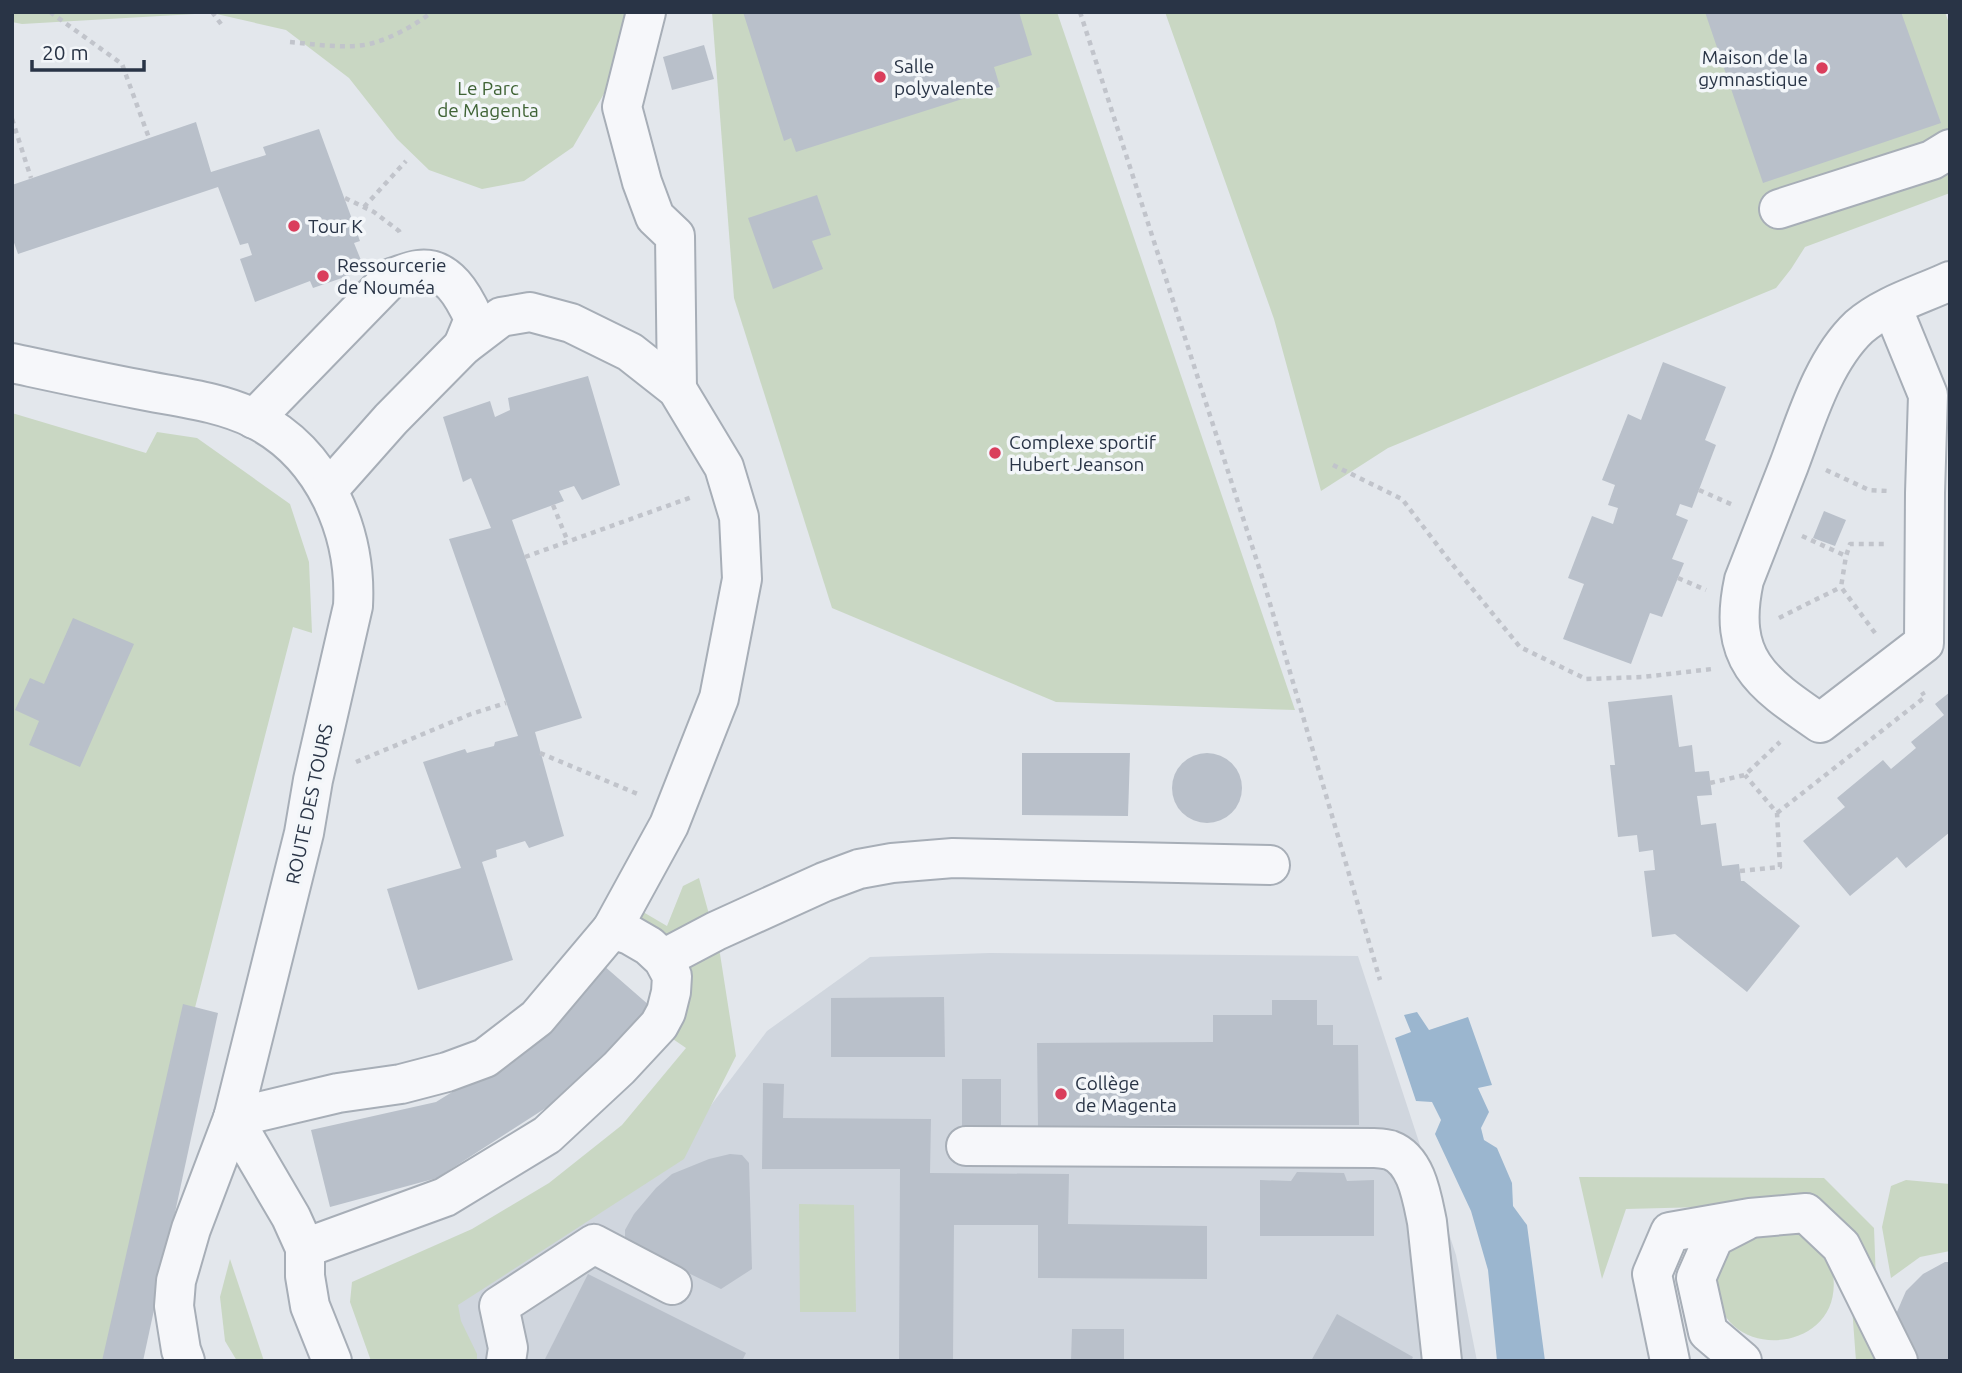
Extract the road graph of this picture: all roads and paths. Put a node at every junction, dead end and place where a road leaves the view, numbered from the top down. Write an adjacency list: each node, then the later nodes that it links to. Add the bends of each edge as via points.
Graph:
1 (50, 12): 10 (path, via 122,64)
2 (212, 12): 7 (path)
3 (432, 12): 6 (path)
4 (646, 12): 22 (street, via 622,107 655,217 675,236)
5 (1080, 12): 46 (path, via 1264,583)
6 (426, 14): 8 (path, via 410,27 372,44)
7 (220, 24)
8 (290, 42)
9 (12, 119): 13 (path)
10 (149, 138)
11 (1950, 149): 16 (street, via 1932,160)
12 (406, 161): 15 (path)
13 (31, 178)
14 (345, 198): 15 (path)
15 (364, 207): 17 (path, via 399,231)
16 (1779, 209)
17 (419, 270): 20 (street, via 439,273 463,294 474,319); 23 (street, via 391,278)
18 (1950, 281): 19 (street)
19 (1892, 307): 24 (street, via 1846,340); 28 (street, via 1928,395)
20 (463, 346): 22 (street, via 501,317 530,313 570,323 630,352); 27 (street)
21 (12, 363): 23 (street, ROUTE DES TOURS, via 213,404)
22 (677, 389): 26 (street)
23 (254, 418): 27 (street, ROUTE DES TOURS, via 295,448)
24 (1793, 455): 28 (path, via 1868,490); 33 (street, via 1741,594 1741,644)
25 (1333, 465): 33 (path, via 1402,499 1520,647 1586,679)
26 (730, 483): 30 (path); 41 (street, via 740,517 742,579 719,698)
27 (328, 490): 39 (street, ROUTE DES TOURS, via 351,558 354,606)
28 (1925, 493): 31 (street)
29 (553, 505): 30 (path)
30 (568, 542): 32 (path)
31 (1926, 544): 34 (street, via 1924,643); 34 (path, via 1850,544 1846,556 1841,587)
32 (525, 557)
33 (1751, 664): 36 (street, via 1776,692)
34 (1899, 664): 36 (street, via 1820,723)
35 (506, 703): 39 (path, via 471,713)
36 (1809, 715): 38 (path)
37 (540, 753): 41 (path)
38 (1745, 775): 40 (path); 43 (path, via 1777,813 1780,867)
39 (313, 780): 47 (street, ROUTE DES TOURS, via 301,846)
40 (1710, 783)
41 (676, 810): 44 (street)
42 (1270, 865): 45 (street, via 953,858 892,863 824,882)
43 (1740, 871)
44 (612, 929): 45 (street, via 649,946); 47 (street, via 537,1018 485,1058 401,1084 338,1093)
45 (663, 959): 50 (street, via 672,976 659,1025 547,1135 445,1197)
46 (1380, 981)
47 (233, 1118): 50 (street); 52 (street, ROUTE DES TOURS, via 176,1281 174,1306)
48 (966, 1146): 55 (street, via 1390,1150 1406,1161 1424,1206)
49 (1750, 1218): 56 (street, via 1670,1232 1652,1274); 57 (street, via 1714,1237 1696,1278 1708,1332); 58 (street, via 1806,1213 1841,1246)
50 (305, 1248): 53 (street, via 310,1306)
51 (672, 1285): 54 (street, via 594,1244 499,1306 508,1348)
52 (185, 1361)
53 (332, 1361)
54 (506, 1361)
55 (1441, 1361)
56 (1670, 1361)
57 (1742, 1361)
58 (1898, 1361)

